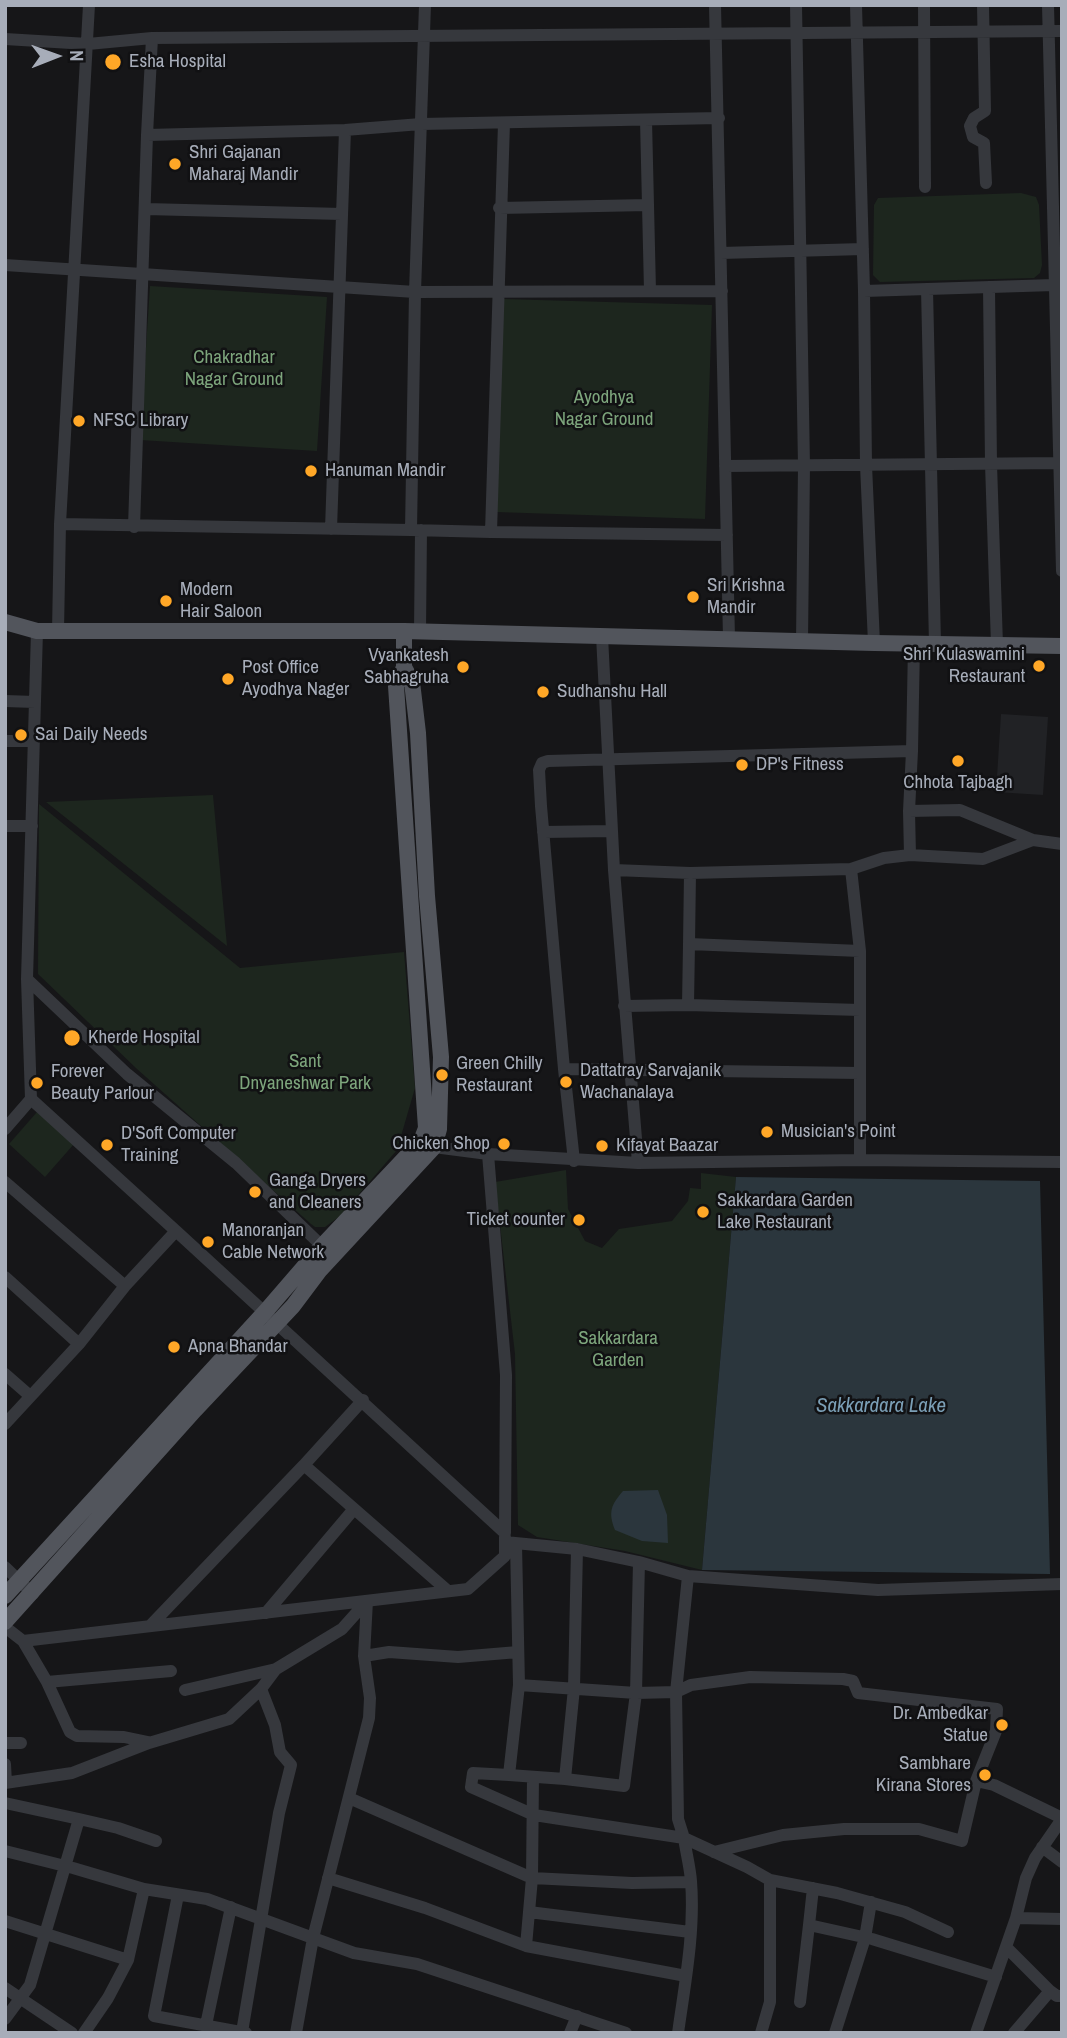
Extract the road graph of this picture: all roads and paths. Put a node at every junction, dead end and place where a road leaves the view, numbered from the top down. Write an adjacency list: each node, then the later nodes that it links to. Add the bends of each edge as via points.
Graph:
1 (89, 5): 18 (street)
2 (425, 5): 15 (street)
3 (715, 5): 14 (street)
4 (796, 5): 11 (street)
5 (856, 5): 9 (street)
6 (924, 5): 12 (street)
7 (983, 5): 13 (street)
8 (1048, 5): 10 (street)
9 (856, 31): 11 (street); 12 (street); 31 (street)
10 (1055, 31): 13 (street); 37 (street)
11 (798, 32): 14 (street); 32 (street)
12 (924, 32): 13 (street); 26 (street)
13 (984, 32): 25 (street, via 985,111 970,126 973,137 984,143)
14 (717, 34): 15 (street); 19 (street)
15 (425, 36): 16 (street); 22 (street)
16 (152, 37): 18 (street); 24 (street)
17 (5, 39): 18 (street)
18 (88, 44): 35 (street)
19 (719, 118): 20 (street); 33 (street)
20 (646, 120): 21 (street); 27 (street)
21 (503, 123): 22 (street); 28 (street)
22 (421, 124): 23 (street); 44 (street)
23 (345, 130): 24 (street); 30 (street)
24 (147, 135): 29 (street)
25 (986, 183)
26 (925, 187)
27 (648, 205): 28 (street); 41 (street)
28 (499, 208): 45 (street)
29 (146, 209): 30 (street); 36 (street)
30 (342, 214): 39 (street)
31 (863, 249): 32 (street); 43 (street)
32 (800, 251): 33 (street); 51 (street)
33 (721, 253): 42 (street)
34 (5, 265): 35 (street)
35 (72, 269): 36 (street); 52 (street)
36 (143, 275): 39 (street); 53 (street)
37 (1054, 285): 38 (street); 46 (street)
38 (989, 287): 40 (street); 48 (street)
39 (340, 288): 44 (street); 54 (street)
40 (928, 289): 43 (street); 47 (street)
41 (650, 291): 42 (street); 45 (street)
42 (722, 291): 50 (street)
43 (864, 291): 49 (street)
44 (415, 292): 45 (street); 55 (street)
45 (498, 293): 56 (street)
46 (1060, 463): 48 (street); 58 (street)
47 (930, 464): 48 (street); 49 (street); 68 (street)
48 (991, 464): 69 (street)
49 (866, 465): 51 (street); 66 (street)
50 (725, 466): 51 (street); 57 (street)
51 (804, 466): 65 (street)
52 (60, 524): 53 (street); 61 (street)
53 (134, 527): 54 (street)
54 (331, 529): 55 (street)
55 (416, 530): 56 (street); 62 (street)
56 (491, 532): 57 (street)
57 (727, 534): 64 (street)
58 (1062, 571)
59 (5, 622): 60 (main road)
60 (37, 631): 61 (main road); 72 (street)
61 (58, 631): 62 (main road)
62 (412, 631): 63 (main road); 99 (main road, via 396,686 421,924)
63 (602, 636): 64 (main road); 76 (street)
64 (729, 638): 65 (main road)
65 (802, 641): 66 (main road)
66 (874, 643): 67 (main road)
67 (914, 644): 68 (main road); 75 (street)
68 (935, 644): 69 (main road)
69 (997, 645): 70 (main road)
70 (1062, 646)
71 (5, 701): 72 (street)
72 (35, 702): 74 (street)
73 (5, 741): 74 (street)
74 (32, 741): 79 (street)
75 (912, 751): 76 (street); 77 (street)
76 (607, 758): 80 (street); 81 (street, via 542,763)
77 (909, 811): 82 (street, via 960,810); 84 (street)
78 (5, 826): 79 (street)
79 (32, 826): 90 (street)
80 (612, 831): 81 (street); 86 (street)
81 (543, 832): 94 (street)
82 (1032, 840): 83 (street); 84 (street, via 983,859)
83 (1062, 844)
84 (910, 855): 85 (street)
85 (851, 869): 87 (street); 89 (street)
86 (614, 870): 87 (street); 92 (street)
87 (690, 873): 88 (street)
88 (690, 944): 89 (street); 91 (street)
89 (859, 951): 93 (street)
90 (27, 979): 97 (street); 108 (street, via 127,1074 236,1163)
91 (688, 1005): 92 (street); 93 (street)
92 (625, 1006): 95 (street)
93 (860, 1010): 96 (street)
94 (564, 1069): 95 (street); 102 (street)
95 (630, 1070): 96 (street); 104 (street)
96 (860, 1073): 101 (street)
97 (31, 1099): 98 (street); 107 (street)
98 (5, 1129)
99 (428, 1144): 100 (street); 106 (main road)
100 (488, 1154): 102 (street); 119 (street, via 506,1375)
101 (860, 1160): 103 (street); 104 (street)
102 (574, 1161): 104 (street)
103 (1062, 1162)
104 (638, 1163)
105 (5, 1181): 110 (street)
106 (370, 1206): 108 (main road); 111 (main road, via 293,1306)
107 (176, 1231): 110 (street); 111 (street)
108 (322, 1246): 111 (main road)
109 (5, 1277): 112 (street)
110 (124, 1286): 112 (street)
111 (271, 1318): 115 (street); 124 (main road); 127 (main road)
112 (79, 1343): 114 (street)
113 (5, 1374): 114 (street)
114 (30, 1395): 116 (street)
115 (363, 1400): 117 (street); 119 (street)
116 (5, 1424)
117 (304, 1465): 118 (street); 132 (street)
118 (354, 1508): 126 (street); 130 (street)
119 (509, 1540): 120 (street); 126 (street, via 505,1556 468,1589); 134 (street)
120 (577, 1549): 121 (street); 140 (street)
121 (639, 1562): 123 (street); 144 (street)
122 (5, 1567): 124 (street)
123 (688, 1576): 125 (street, via 878,1590); 143 (street)
124 (19, 1579): 127 (street); 128 (main road)
125 (1062, 1584)
126 (448, 1591): 129 (street)
127 (33, 1594): 131 (main road)
128 (5, 1596)
129 (367, 1601): 130 (street); 135 (street); 136 (street, via 342,1629)
130 (266, 1613): 132 (street)
131 (5, 1624): 133 (street)
132 (150, 1626): 133 (street)
133 (23, 1641): 138 (street)
134 (518, 1652): 135 (street); 139 (street)
135 (364, 1656): 154 (street, via 369,1718)
136 (276, 1669): 141 (street); 142 (street)
137 (171, 1671): 138 (street)
138 (47, 1682): 147 (street, via 70,1732)
139 (519, 1685): 140 (street); 149 (street)
140 (574, 1688): 144 (street); 151 (street)
141 (261, 1689): 147 (street, via 229,1719); 177 (street, via 280,1752 290,1765)
142 (184, 1690)
143 (676, 1692): 144 (street); 152 (street, via 691,1685 750,1677 843,1679 853,1681 858,1693 997,1709 996,1731); 159 (street, via 678,1819)
144 (636, 1693): 151 (street, via 624,1786)
145 (5, 1742): 146 (street)
146 (20, 1743)
147 (149, 1743): 153 (street, via 72,1773)
148 (5, 1764): 153 (street)
149 (509, 1775): 150 (street); 156 (street, via 473,1773 471,1787)
150 (533, 1777): 151 (street); 156 (street)
151 (565, 1779)
152 (976, 1781): 157 (street); 163 (street, via 962,1841 919,1829 844,1829 783,1835)
153 (6, 1783)
154 (349, 1798): 166 (street); 167 (street)
155 (5, 1802): 158 (street)
156 (534, 1815): 159 (street); 167 (street)
157 (1062, 1818): 161 (street)
158 (79, 1819): 160 (street); 165 (street)
159 (684, 1838): 163 (street); 169 (street)
160 (156, 1841)
161 (1042, 1847): 164 (street); 176 (street, via 1026,1878)
162 (5, 1851): 165 (street)
163 (714, 1852): 168 (street)
164 (1062, 1862)
165 (66, 1866): 171 (street); 183 (street)
166 (328, 1878): 184 (street); 186 (street)
167 (532, 1878): 169 (street); 175 (street)
168 (770, 1880): 170 (street); 205 (street, via 770,2002)
169 (691, 1882): 181 (street)
170 (813, 1888): 173 (street); 180 (street)
171 (144, 1889): 172 (street); 188 (street)
172 (178, 1895): 174 (street); 197 (street, via 154,2016)
173 (872, 1902): 182 (street); 185 (street)
174 (231, 1907): 177 (street); 197 (street)
175 (529, 1912): 181 (street); 186 (street)
176 (1016, 1918): 178 (street); 187 (street)
177 (260, 1919): 184 (street); 198 (street)
178 (1062, 1919)
179 (5, 1921): 183 (street)
180 (809, 1925): 185 (street); 194 (street)
181 (690, 1932): 189 (street)
182 (948, 1932)
183 (44, 1934): 188 (street); 193 (street, via 30,1985)
184 (313, 1938): 195 (street, via 354,1954 417,1964); 201 (street)
185 (865, 1938): 190 (street); 206 (street)
186 (526, 1946): 189 (street)
187 (1007, 1948): 190 (street); 192 (street)
188 (128, 1960): 200 (street)
189 (686, 1976): 204 (street)
190 (996, 1978): 207 (street)
191 (5, 1988): 193 (street)
192 (1058, 1996): 208 (street)
193 (20, 1997): 196 (street); 199 (street)
194 (800, 2002)
195 (577, 2017): 202 (street); 203 (street)
196 (5, 2018)
197 (206, 2025): 198 (street)
198 (244, 2032)
199 (72, 2033)
200 (84, 2033)
201 (296, 2033)
202 (570, 2033)
203 (626, 2033)
204 (678, 2033)
205 (761, 2033)
206 (835, 2033)
207 (976, 2033)
208 (1014, 2033)

